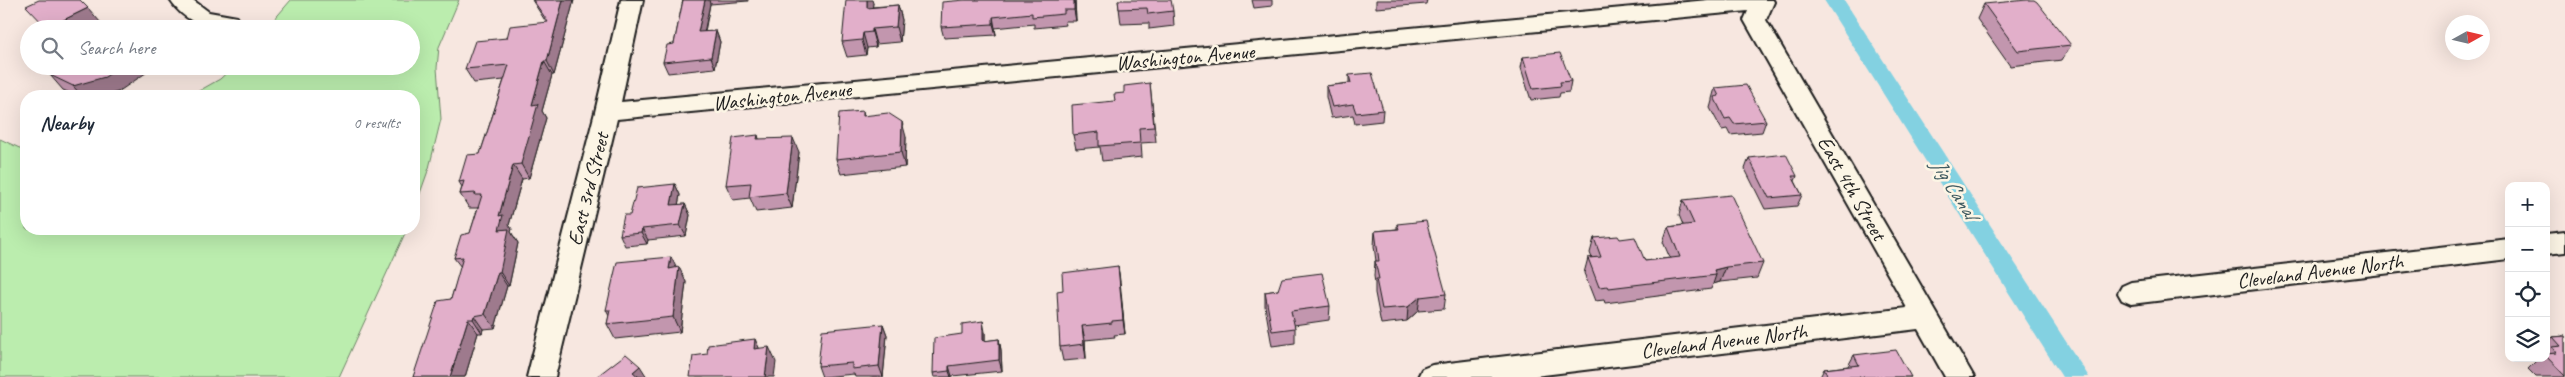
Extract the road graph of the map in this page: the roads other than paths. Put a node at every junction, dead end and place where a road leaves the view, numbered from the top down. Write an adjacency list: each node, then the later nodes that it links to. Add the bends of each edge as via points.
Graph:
1 (181, 0): 4 (street, via 185,8)
2 (632, 0): 5 (street, East 3rd Street)
3 (1761, 1): 5 (street, Washington Avenue); 10 (street, East 4th Street, via 1755,20)
4 (210, 20)
5 (606, 112): 11 (street, East 3rd Street)
6 (2565, 242): 7 (street)
7 (2550, 244)
8 (2505, 249): 9 (street, Cleveland Avenue North)
9 (2131, 293)
10 (1926, 317): 12 (street, Cleveland Avenue North); 13 (street, East 4th Street)
11 (541, 377)
12 (1432, 377)
13 (1960, 377)

